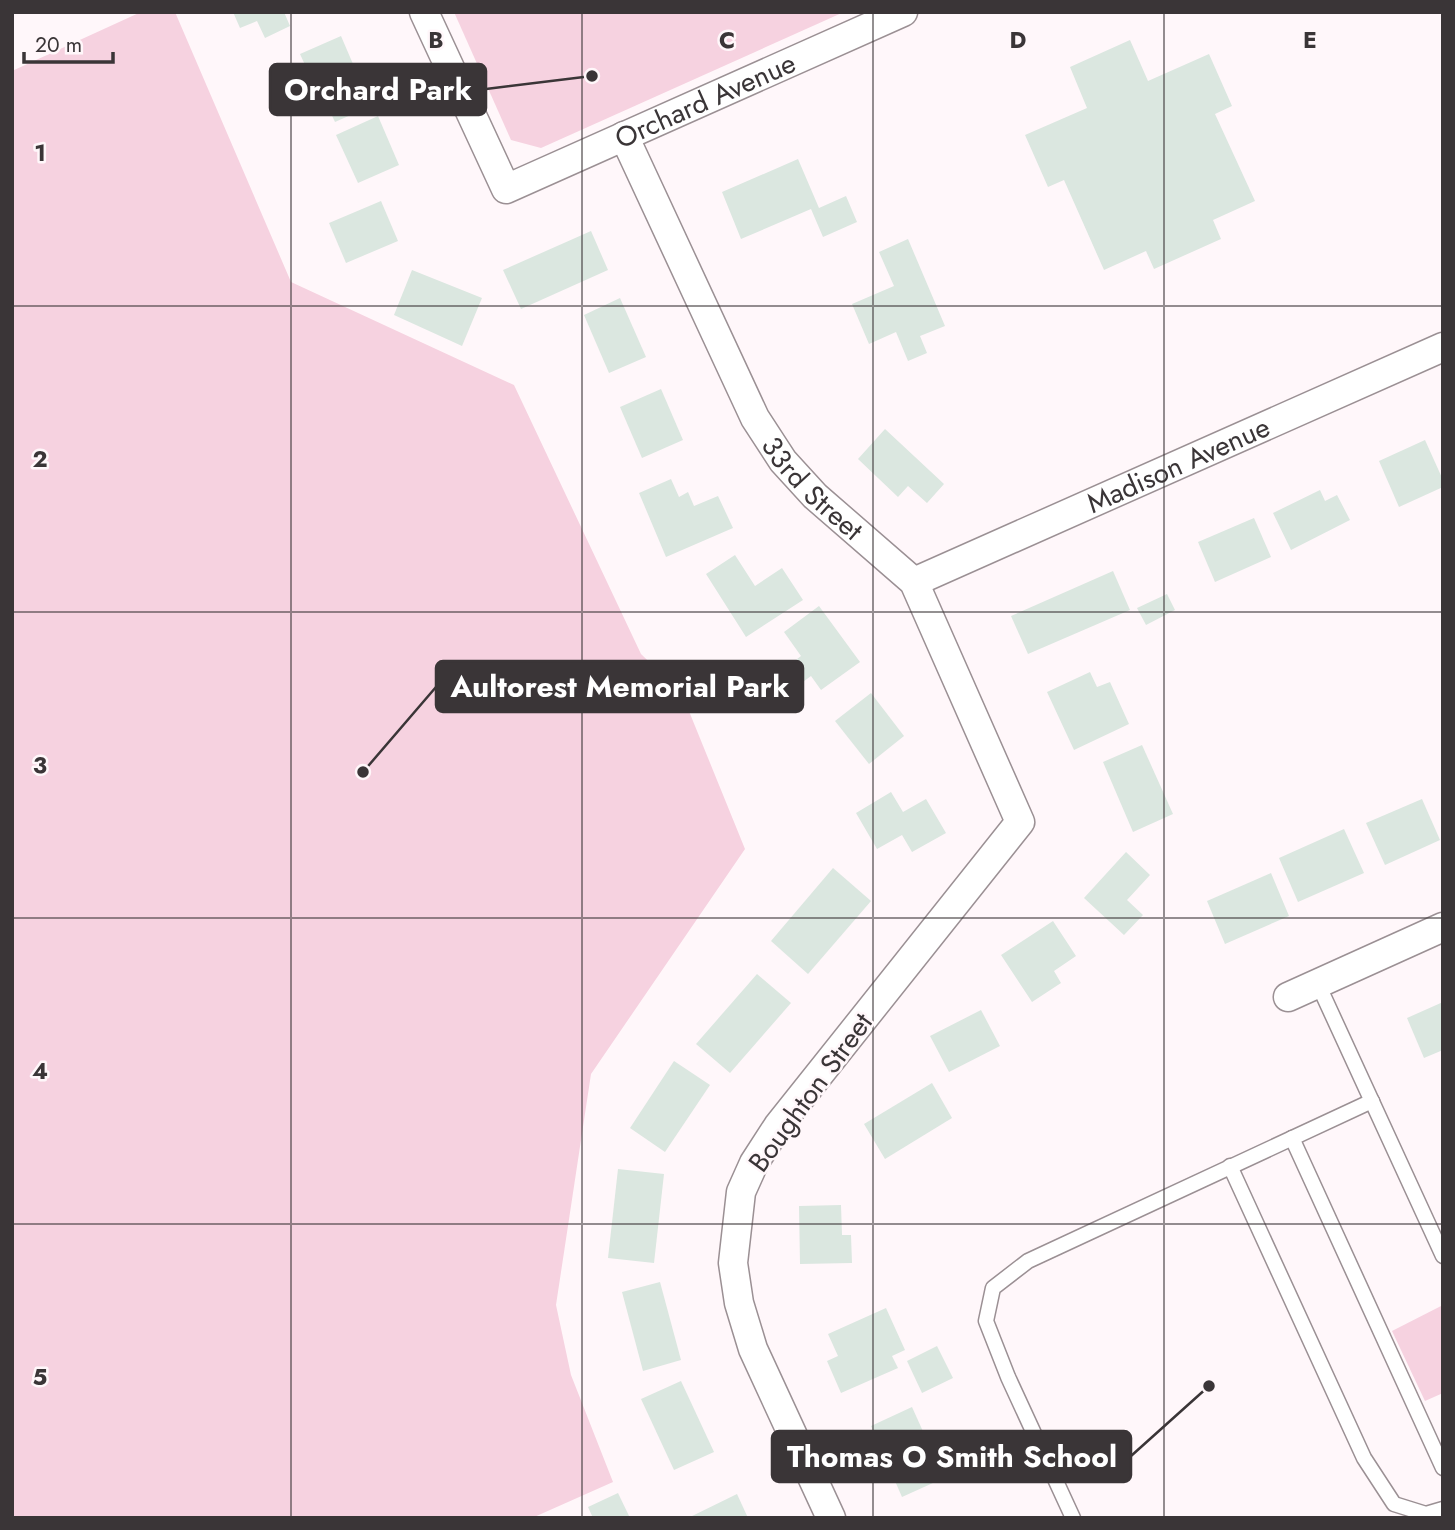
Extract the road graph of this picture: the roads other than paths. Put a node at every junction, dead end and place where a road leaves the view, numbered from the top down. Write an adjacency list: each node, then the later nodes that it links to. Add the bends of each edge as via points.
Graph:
1 (424, 12): 3 (street, Orchard Avenue, via 506,189)
2 (903, 12): 3 (street, Orchard Avenue)
3 (624, 136): 5 (street, 33rd Street, via 755,418 783,461 815,496)
4 (1443, 347): 5 (street, Madison Avenue)
5 (914, 582): 6 (street, 33rd Street)
6 (1020, 822): 16 (street, Boughton Street, via 778,1126 741,1192 733,1263 739,1303 753,1349)
7 (1443, 927): 8 (street)
8 (1318, 984): 9 (street); 10 (lane)
9 (1288, 997)
10 (1371, 1101): 11 (lane); 13 (lane)
11 (1292, 1138): 12 (lane); 14 (lane)
12 (1230, 1166): 15 (lane, via 1364,1458 1394,1504 1426,1514); 17 (lane, via 1028,1261 993,1287 986,1321)
13 (1443, 1256)
14 (1443, 1468)
15 (1443, 1509)
16 (831, 1518)
17 (1073, 1518)

